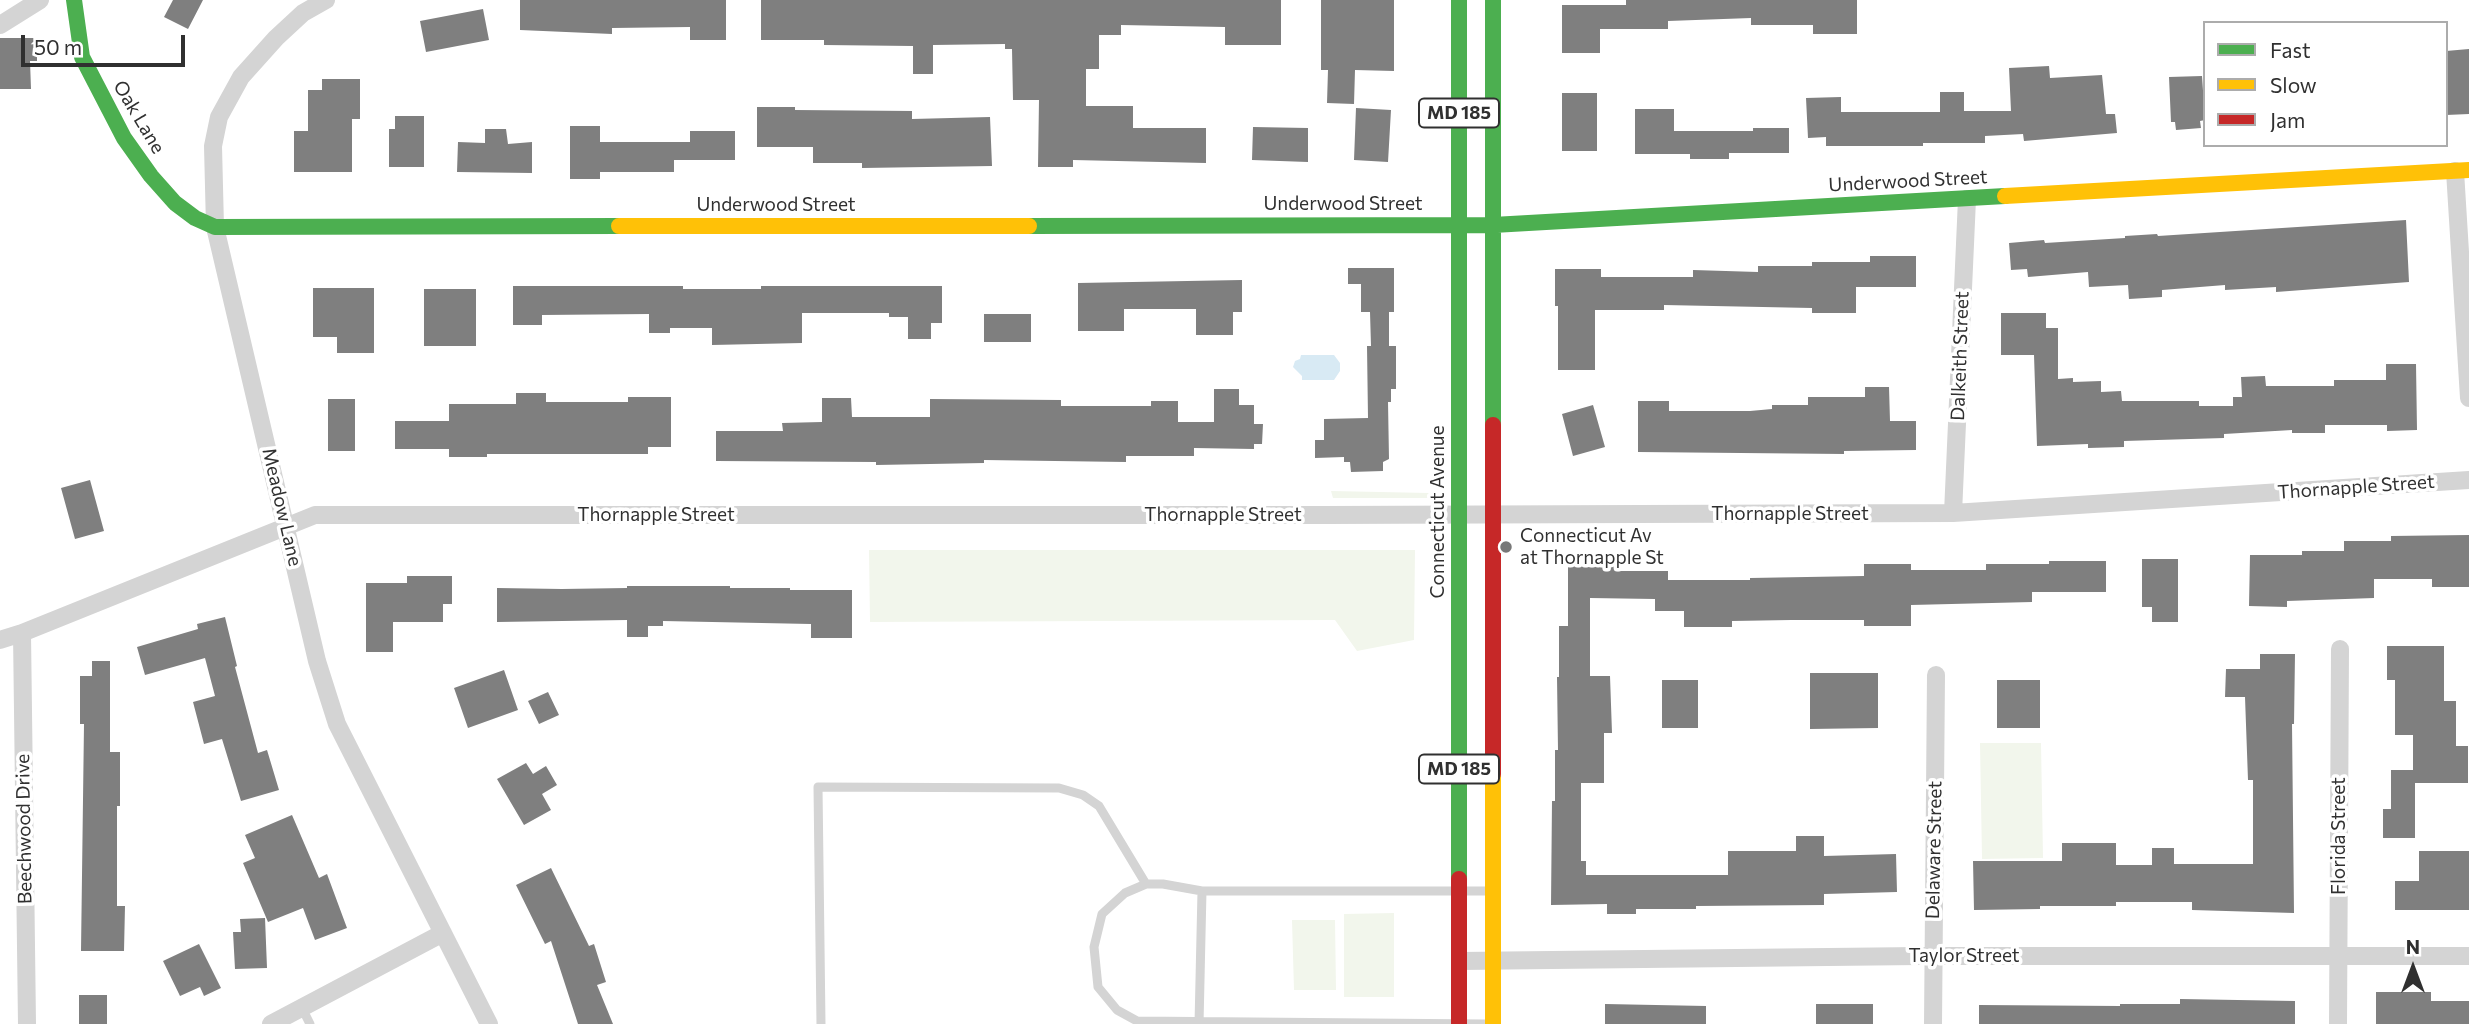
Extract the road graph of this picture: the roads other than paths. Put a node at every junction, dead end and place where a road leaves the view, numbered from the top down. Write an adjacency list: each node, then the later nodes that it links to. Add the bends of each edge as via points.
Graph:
1 (40, 0): 6 (street)
2 (74, 0): 11 (street, Oak Lane, via 82,57 124,138 175,203)
3 (326, 0): 11 (street, Meadow Lane, via 303,13 276,38 241,77 219,117 213,146)
4 (1459, 0): 9 (street, Connecticut Avenue / MD 185)
5 (1493, 0): 10 (street, MD 185)
6 (0, 25)
7 (2462, 171): 8 (street, Underwood Street); 12 (street)
8 (1967, 199): 10 (street, Underwood Street); 14 (street, Dalkeith Street)
9 (1459, 225): 10 (street, Underwood Street); 11 (street, Underwood Street); 15 (street, Connecticut Avenue / MD 185)
10 (1493, 225): 16 (street, MD 185)
11 (215, 227): 17 (street, Meadow Lane)
12 (2469, 398)
13 (2469, 480): 14 (street, Thornapple Street)
14 (1954, 513): 16 (street, Thornapple Street)
15 (1459, 515): 16 (street, Thornapple Street); 17 (street, Thornapple Street, via 315,515); 23 (street, Connecticut Avenue / MD 185)
16 (1493, 515): 25 (street, MD 185)
17 (286, 527): 18 (street, Thornapple Street); 26 (street, Meadow Lane, via 317,662 337,724)
18 (22, 633): 19 (street, Thornapple Street); 35 (street, Beechwood Drive)
19 (0, 640)
20 (2340, 649): 28 (street, Florida Street)
21 (1936, 675): 27 (street, Delaware Street)
22 (1146, 884): 24 (lane); 34 (lane, via 1125,893 1102,914 1094,947 1098,987 1117,1010); 38 (lane, via 1099,806 1083,795 1059,788 818,787)
23 (1460, 890): 24 (lane); 25 (lane); 30 (street, Connecticut Avenue / MD 185)
24 (1202, 891): 33 (lane)
25 (1493, 891): 31 (street, MD 185)
26 (443, 933): 32 (street); 37 (street, Meadow Lane)
27 (1933, 956): 28 (street, Taylor Street); 31 (street, Taylor Street); 42 (street, Delaware Street)
28 (2338, 956): 29 (street, Taylor Street); 43 (street, Florida Street)
29 (2469, 956)
30 (1460, 961): 31 (street, Taylor Street); 39 (street, Connecticut Avenue / MD 185)
31 (1493, 961): 41 (street, MD 185)
32 (306, 1016): 36 (street)
33 (1199, 1022): 34 (lane); 39 (lane)
34 (1137, 1023)
35 (27, 1024)
36 (271, 1024)
37 (489, 1024)
38 (821, 1024)
39 (1459, 1024): 40 (lane)
40 (1485, 1024)
41 (1493, 1024)
42 (1933, 1024)
43 (2338, 1024)

